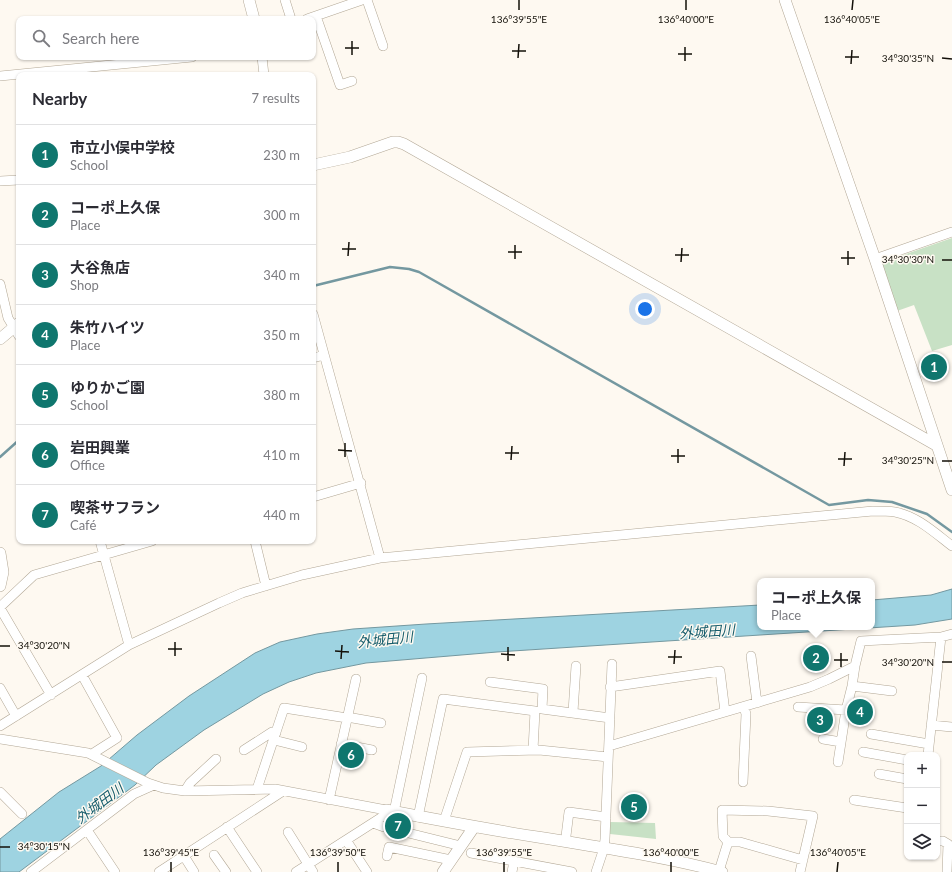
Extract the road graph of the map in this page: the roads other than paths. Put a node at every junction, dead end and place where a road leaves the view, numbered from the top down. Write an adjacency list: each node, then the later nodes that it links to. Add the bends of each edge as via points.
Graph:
1 (249, 0): 7 (street)
2 (286, 0): 8 (street)
3 (362, 0): 6 (street)
4 (367, 0): 11 (street)
5 (785, 0): 23 (street)
6 (336, 4): 9 (street)
7 (253, 16)
8 (291, 16)
9 (315, 16)
10 (316, 30): 18 (street, via 340,85)
11 (383, 46)
12 (133, 60): 14 (street)
13 (262, 60): 15 (street)
14 (53, 72)
15 (264, 72)
16 (16, 75): 17 (street)
17 (0, 76)
18 (352, 81)
19 (316, 164): 31 (street, via 394,142 404,144)
20 (16, 180): 21 (street)
21 (0, 181)
22 (952, 232): 23 (street)
23 (875, 259): 31 (street)
24 (0, 284): 26 (street, via 8,318)
25 (316, 325): 29 (street)
26 (16, 328)
27 (16, 330): 28 (street)
28 (0, 339)
29 (324, 355): 30 (street); 32 (street)
30 (316, 357)
31 (936, 445): 33 (street)
32 (361, 483): 34 (street); 41 (street)
33 (952, 490)
34 (316, 496)
35 (101, 544): 40 (street)
36 (141, 544): 40 (street)
37 (255, 544): 43 (street)
38 (952, 546): 41 (street, via 932,530 907,516 896,512 873,511)
39 (0, 553): 42 (street, via 3,572)
40 (103, 554): 44 (street, via 34,574); 47 (street)
41 (380, 558): 43 (street, via 330,568)
42 (0, 586)
43 (266, 586): 47 (street, via 242,593)
44 (0, 607): 60 (street)
45 (952, 634): 46 (street)
46 (941, 637): 51 (street, via 861,641); 71 (street)
47 (129, 645): 52 (street)
48 (751, 656): 61 (street)
49 (612, 664): 57 (street)
50 (576, 666): 65 (street)
51 (855, 666): 56 (street); 61 (street, via 810,687)
52 (82, 675): 60 (street); 88 (street, via 118,738)
53 (422, 678): 104 (street)
54 (356, 679): 68 (street)
55 (490, 682): 65 (street, via 543,689 542,709)
56 (852, 686): 59 (street); 64 (street)
57 (610, 687): 66 (street, via 720,671); 69 (street)
58 (0, 688): 67 (street)
59 (892, 691)
60 (51, 695): 67 (street)
61 (757, 703): 62 (street)
62 (744, 707): 66 (street); 95 (street, via 746,714)
63 (798, 707): 64 (street)
64 (846, 710): 78 (street)
65 (573, 712): 69 (street)
66 (725, 712): 81 (street)
67 (16, 716): 72 (street)
68 (347, 718): 70 (street); 75 (street, via 284,708); 79 (street)
69 (610, 718): 81 (street)
70 (381, 723)
71 (931, 725): 73 (street); 80 (street)
72 (0, 726)
73 (952, 727)
74 (871, 734): 80 (street)
75 (275, 736): 82 (street); 83 (street, via 272,732); 97 (street)
76 (0, 739): 88 (street)
77 (823, 739): 78 (street)
78 (841, 742): 92 (street)
79 (342, 744): 84 (street); 101 (street)
80 (929, 744): 87 (street)
81 (609, 746): 89 (street)
82 (302, 747)
83 (244, 750)
84 (372, 750)
85 (533, 750): 89 (street); 106 (street, via 535,712 443,699); 108 (street, via 467,752)
86 (863, 752): 91 (street)
87 (928, 752)
88 (95, 755): 96 (street)
89 (608, 757): 107 (street)
90 (216, 759): 98 (street)
91 (904, 759)
92 (838, 762)
93 (879, 774): 94 (street)
94 (904, 779)
95 (743, 782)
96 (151, 784): 98 (street); 112 (street)
97 (257, 789): 98 (street); 99 (street)
98 (185, 791)
99 (283, 791): 101 (street); 110 (street)
100 (0, 792): 105 (street)
101 (329, 800): 104 (street)
102 (854, 800): 103 (street)
103 (904, 808)
104 (390, 811): 106 (street); 109 (street)
105 (22, 814)
106 (418, 817): 108 (street)
107 (606, 817): 114 (street, via 569,812); 120 (street)
108 (444, 821): 111 (street)
109 (373, 823): 115 (street); 119 (street, via 384,828)
110 (227, 827): 123 (street); 134 (street)
111 (474, 828): 119 (street); 120 (street)
112 (87, 830): 129 (street); 130 (street)
113 (288, 832): 128 (street)
114 (566, 836)
115 (346, 840): 128 (street); 136 (street)
116 (728, 842): 126 (street, via 740,842); 126 (street, via 723,836 722,810 768,811 813,816); 141 (street)
117 (940, 842): 118 (street)
118 (950, 843): 143 (street)
119 (461, 846): 125 (street)
120 (604, 848): 140 (street); 141 (street, via 678,860)
121 (471, 853): 127 (street)
122 (214, 855): 133 (street)
123 (184, 856): 131 (street); 132 (street)
124 (387, 856): 125 (street, via 390,847)
125 (451, 860): 137 (street)
126 (803, 860): 142 (street)
127 (514, 861): 138 (street); 139 (street)
128 (311, 868): 135 (street)
129 (31, 872)
130 (115, 872)
131 (159, 872)
132 (194, 872)
133 (226, 872)
134 (257, 872)
135 (296, 872)
136 (367, 872)
137 (443, 872)
138 (512, 872)
139 (572, 872)
140 (596, 872)
141 (721, 872)
142 (800, 872)
143 (947, 872)

